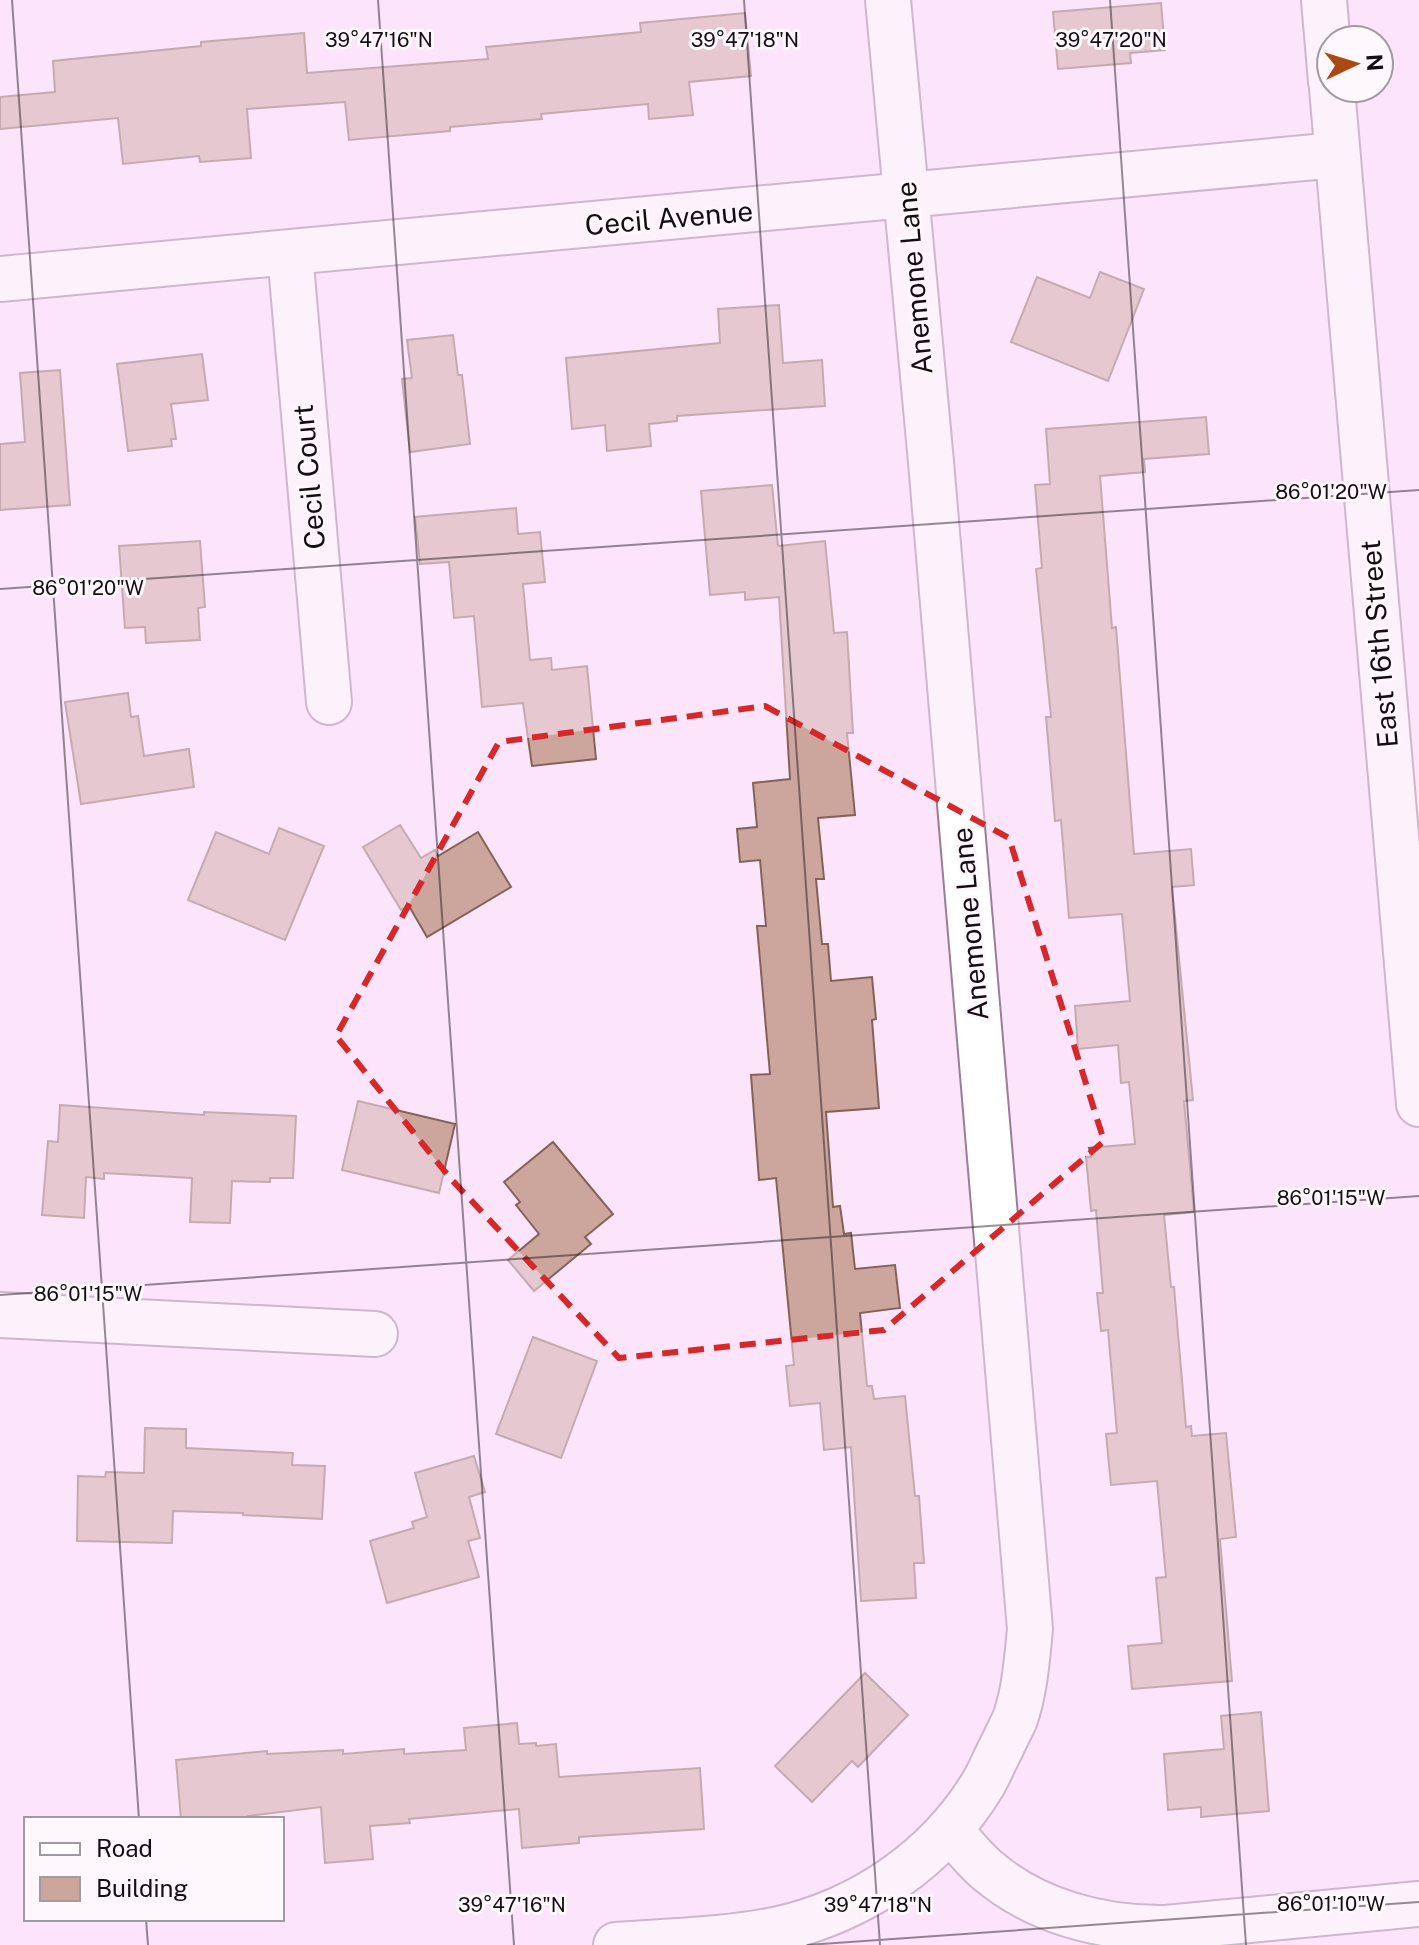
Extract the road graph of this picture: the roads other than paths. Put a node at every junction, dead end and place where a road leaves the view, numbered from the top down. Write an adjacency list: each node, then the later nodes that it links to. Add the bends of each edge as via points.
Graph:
1 (888, 0): 6 (street, Anemone Lane)
2 (1324, 0): 3 (street)
3 (1326, 24)
4 (1333, 104): 5 (street, East 16th Street)
5 (1337, 155): 6 (street, Cecil Avenue); 10 (street, East 16th Street)
6 (907, 196): 7 (street, Cecil Avenue); 13 (street, Anemone Lane, via 1030,1629 1015,1719 982,1785)
7 (290, 253): 8 (street, Cecil Avenue); 9 (street, Cecil Court)
8 (0, 279)
9 (329, 702)
10 (1419, 1104)
11 (0, 1315): 12 (street)
12 (375, 1334)
13 (950, 1829): 14 (street, via 988,1870 1019,1892 1070,1916 1109,1925 1166,1928); 15 (street, Anemone Lane, via 925,1855 879,1888 812,1919 749,1934)
14 (1419, 1904)
15 (616, 1945)

